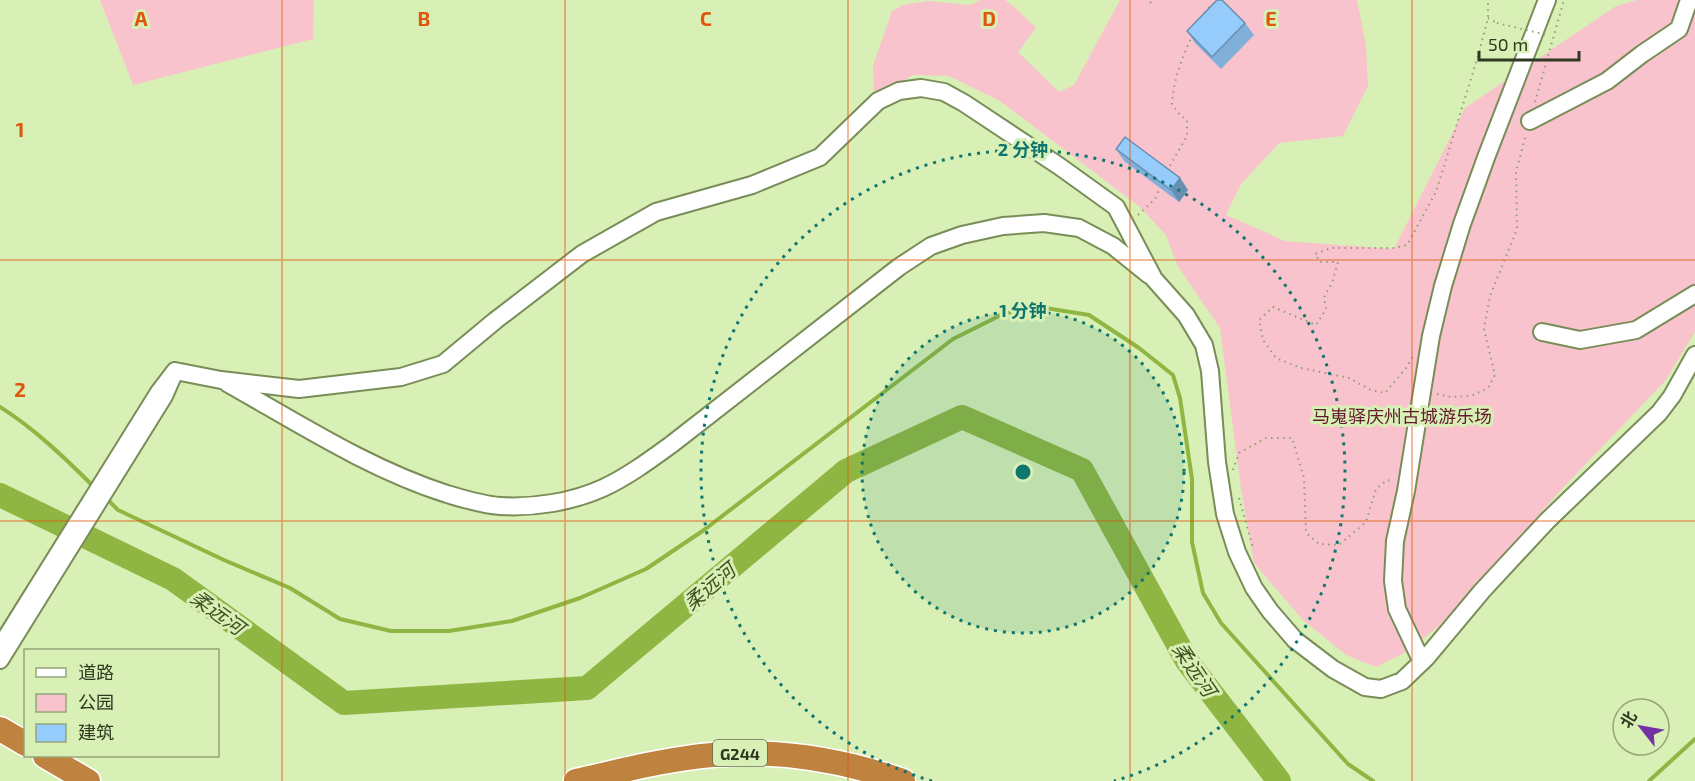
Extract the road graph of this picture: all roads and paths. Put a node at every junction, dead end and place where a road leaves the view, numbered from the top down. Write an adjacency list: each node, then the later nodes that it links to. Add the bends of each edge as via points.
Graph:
1 (1488, 0): 7 (path)
2 (1547, 0): 18 (street, via 1459,235 1431,336)
3 (1564, 0): 10 (path)
4 (1689, 0): 10 (street, via 1679,29 1607,81)
5 (1217, 3): 6 (path)
6 (1204, 14)
7 (1488, 18): 9 (path, bridge); 16 (path, via 1436,192 1407,245 1331,248 1315,254 1320,262 1338,262 1324,297 1326,309 1316,325 1273,307 1259,320 1263,340 1276,358 1301,368 1349,378 1371,390 1385,393)
8 (1194, 32): 11 (path, via 1173,86 1172,104 1187,120 1187,136 1155,199)
9 (1547, 35)
10 (1530, 121): 18 (path, via 1516,172 1517,229 1490,297 1484,329 1495,375 1488,388 1471,396 1451,398)
11 (1126, 225): 12 (street); 17 (street, via 1116,207 964,103 944,92 921,88 898,91 878,101 820,157 752,185 656,212 582,254 443,364 401,377 299,389)
12 (1154, 279): 17 (street, via 1113,246 1079,228 1044,222 1003,226 931,246 637,469 602,488 530,506 498,506 418,484 362,459); 26 (street, via 1186,315 1204,345 1225,514 1237,552 1270,611 1295,640 1365,687 1381,689 1402,681)
13 (1695, 294): 14 (street, via 1636,330 1580,340)
14 (1542, 332)
15 (1695, 355): 26 (street, via 1659,413 1547,522)
16 (1412, 357)
17 (221, 380): 19 (street, via 174,371)
18 (1422, 391): 21 (street)
19 (161, 394): 24 (street); 25 (street)
20 (1232, 473): 21 (path, via 1239,453 1266,438 1292,438 1304,478 1306,533 1318,544 1339,545 1366,522 1376,489 1387,480)
21 (1408, 481): 26 (street, via 1395,541 1393,581 1397,609)
22 (1238, 496): 23 (path)
23 (1254, 554)
24 (0, 647)
25 (0, 660)
26 (1422, 662)
27 (34, 757): 29 (highway)
28 (47, 757): 30 (highway)
29 (75, 781)
30 (88, 781)
31 (576, 781): 34 (highway, G244, via 673,760 743,753 841,763)
32 (608, 781): 33 (highway, G244, via 676,766 742,760 807,764)
33 (882, 781)
34 (903, 781)

